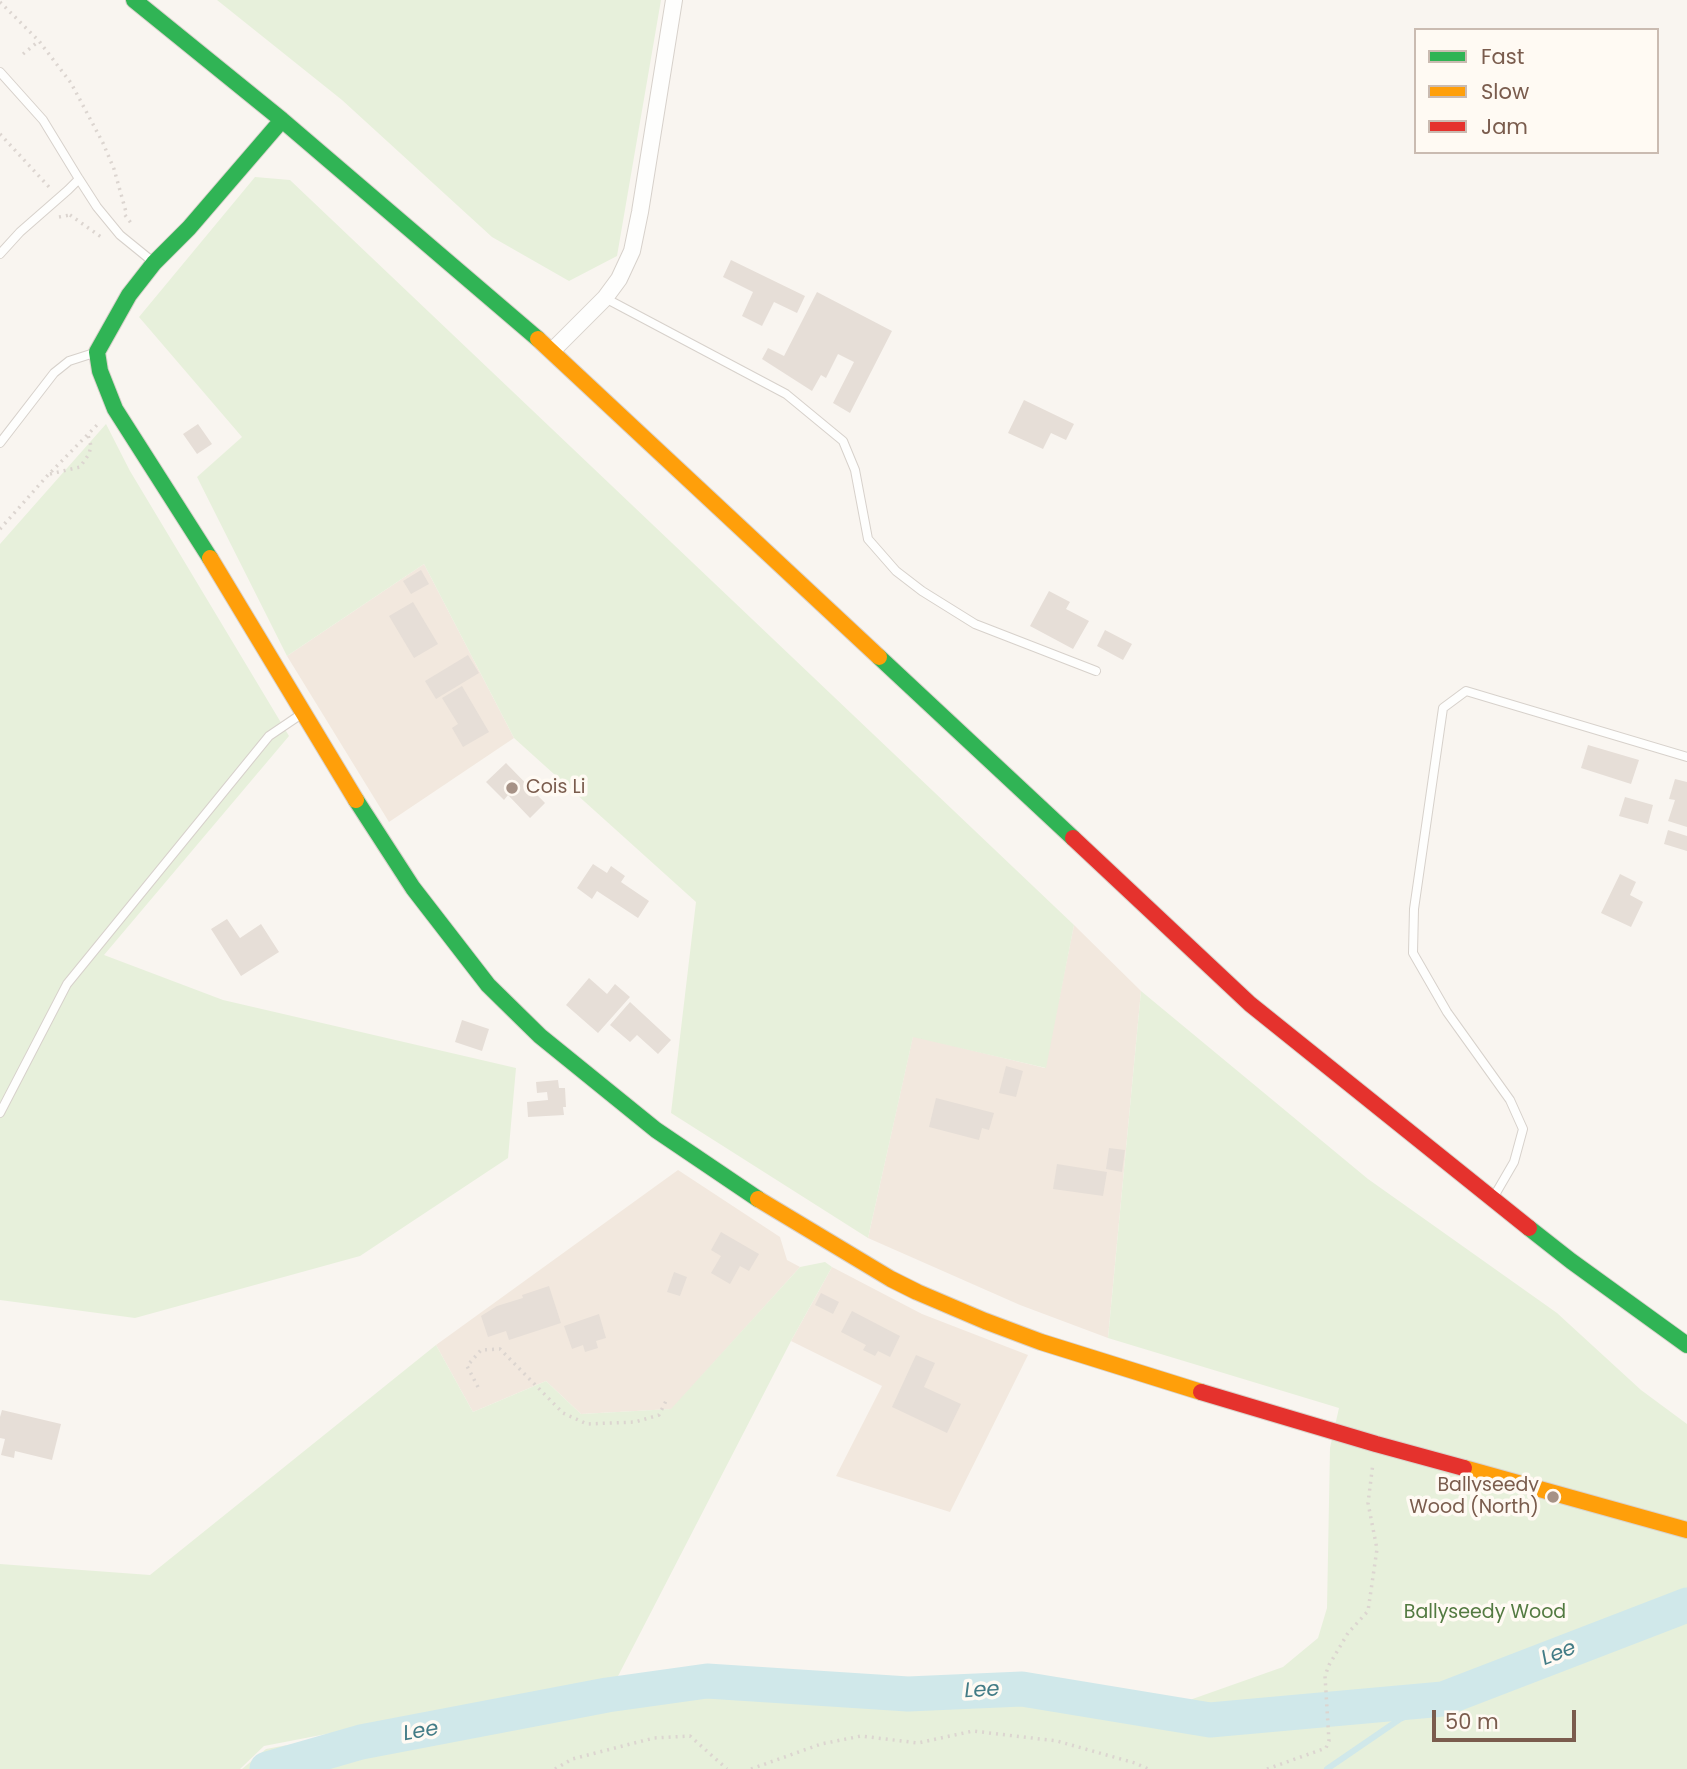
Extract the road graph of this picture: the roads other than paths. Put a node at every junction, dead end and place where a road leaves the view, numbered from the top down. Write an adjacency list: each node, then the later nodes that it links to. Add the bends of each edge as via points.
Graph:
1 (134, 0): 4 (main road)
2 (674, 0): 8 (street, via 632,251)
3 (0, 72): 5 (lane, via 35,109)
4 (282, 120): 7 (main road); 9 (main road)
5 (79, 179): 6 (lane); 7 (lane, via 120,235)
6 (0, 254)
7 (155, 263): 10 (main road, via 129,295)
8 (605, 299): 9 (street); 12 (lane, via 786,394 844,441 855,470 868,538 896,571 922,591 975,624)
9 (552, 351): 16 (main road, via 1250,1004)
10 (97, 352): 11 (lane, via 69,361 54,373); 13 (main road, via 115,409)
11 (0, 443)
12 (1096, 671)
13 (303, 713): 15 (lane, via 269,736 66,984); 18 (main road, via 413,888 488,985 540,1036 656,1130 833,1245 918,1292 1041,1342 1376,1444)
14 (1687, 757): 16 (lane, via 1466,691 1443,708 1414,909 1413,953 1447,1012 1510,1100 1523,1129 1514,1162)
15 (0, 1113)
16 (1493, 1198): 17 (main road)
17 (1687, 1345)
18 (1687, 1530)

